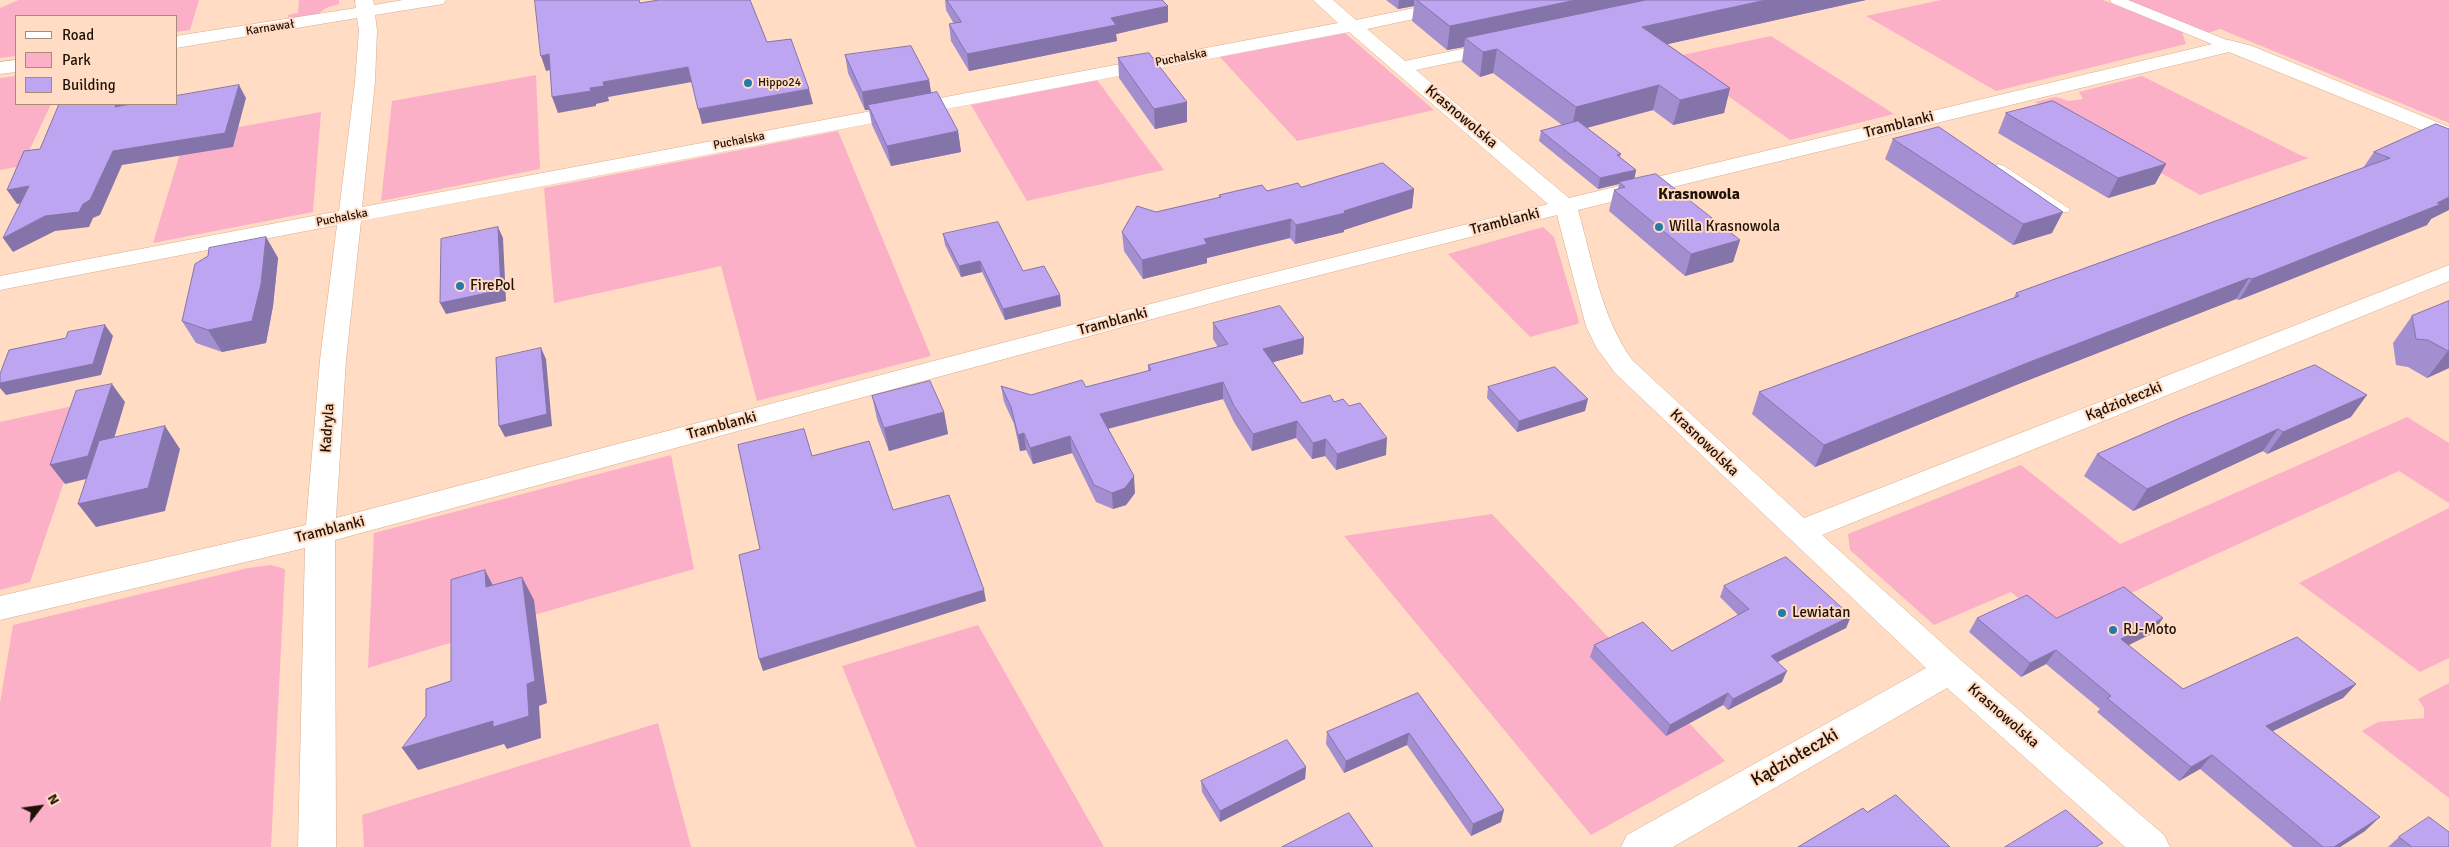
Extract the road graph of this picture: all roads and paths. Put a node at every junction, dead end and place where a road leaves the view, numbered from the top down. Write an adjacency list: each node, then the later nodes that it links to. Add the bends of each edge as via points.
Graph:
1 (437, 0): 5 (street, Karnawał)
2 (1322, 0): 6 (street, Krasnowolska)
3 (1479, 0): 6 (street, Puchalska)
4 (2117, 0): 9 (lane)
5 (364, 6): 7 (street, Karnawał); 17 (street, Kadryla, via 368,30 365,82)
6 (1352, 26): 11 (street, Krasnowolska); 17 (street, Puchalska)
7 (178, 42)
8 (1519, 43): 11 (street)
9 (2229, 46): 13 (street); 15 (street, Tramblanki, via 1930,126)
10 (15, 66): 12 (street)
11 (1402, 67): 15 (street, Krasnowolska)
12 (0, 68)
13 (2449, 135)
14 (1988, 163): 16 (lane)
15 (1566, 206): 20 (street, Krasnowolska, via 1599,326 1609,347 1624,367); 21 (street, Tramblanki, via 1232,290)
16 (2062, 209)
17 (349, 216): 19 (street, Puchalska); 21 (street, Kadryla, via 332,360)
18 (2449, 272): 20 (street, Kądziołeczki)
19 (0, 283)
20 (1799, 532): 23 (street, Krasnowolska)
21 (320, 533): 22 (street, Tramblanki); 24 (street, Kadryla)
22 (0, 608)
23 (1950, 670): 25 (street, Kądziołeczki); 26 (street, Krasnowolska)
24 (317, 847)
25 (1640, 847)
26 (2151, 847)

